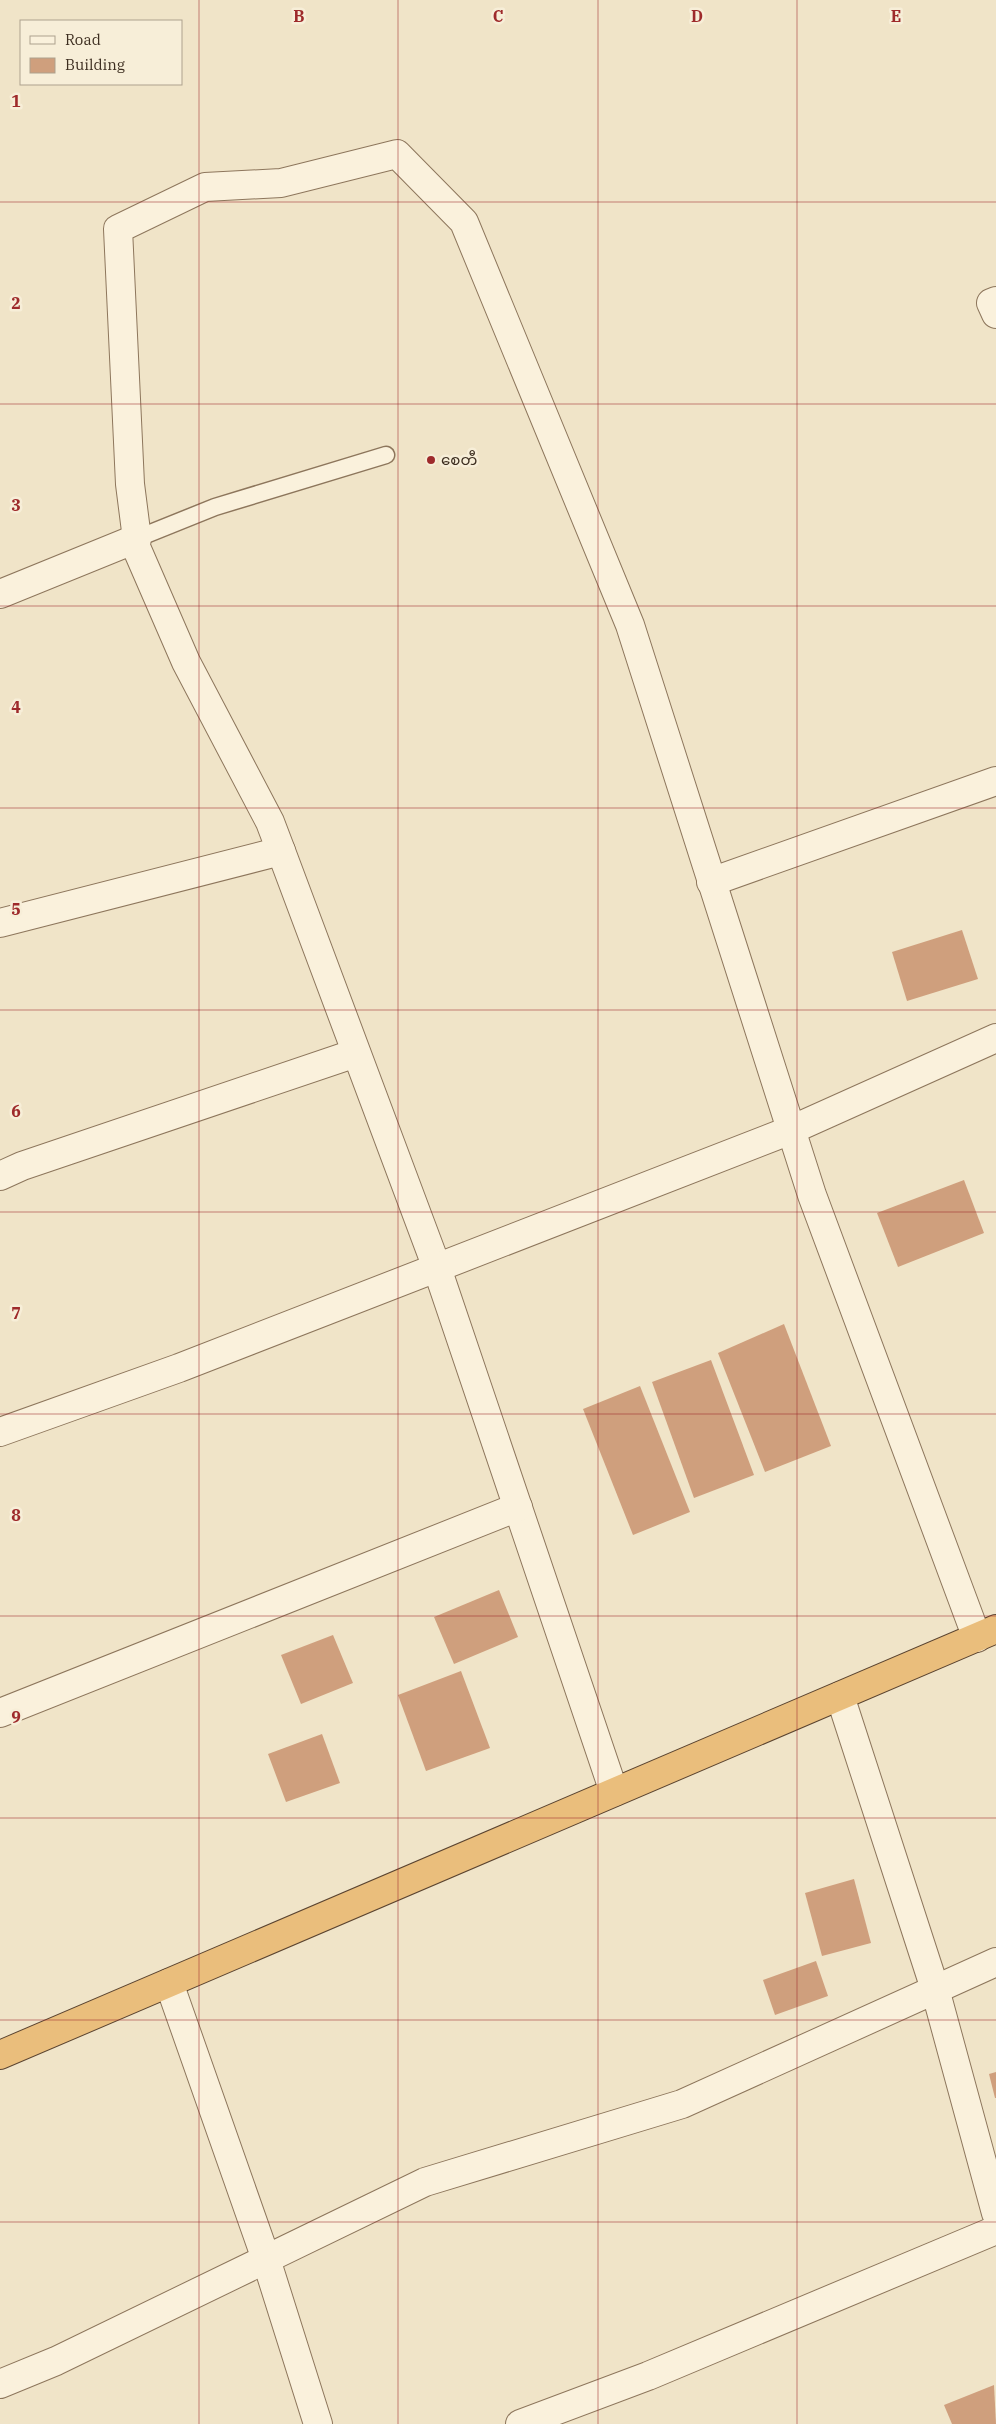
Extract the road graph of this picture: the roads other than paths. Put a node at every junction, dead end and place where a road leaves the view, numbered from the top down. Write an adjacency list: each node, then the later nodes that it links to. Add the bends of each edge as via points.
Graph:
1 (996, 301): 2 (street, via 991,303)
2 (996, 314)
3 (386, 455): 4 (lane, via 215,507)
4 (135, 539): 5 (street); 7 (street, via 186,662 270,822); 8 (street, via 118,229 205,187 281,182 397,154 464,222 630,625)
5 (0, 594)
6 (996, 781): 8 (street)
7 (281, 851): 9 (street); 11 (street)
8 (711, 882): 12 (street)
9 (0, 923)
10 (996, 1038): 12 (street)
11 (356, 1053): 13 (street); 14 (street)
12 (791, 1130): 14 (street); 17 (street, via 812,1195)
13 (0, 1176)
14 (437, 1268): 15 (street, via 179,1368); 16 (street)
15 (0, 1432)
16 (518, 1507): 19 (street); 20 (street)
17 (986, 1634): 18 (highway)
18 (840, 1696): 20 (highway); 23 (street)
19 (0, 1713)
20 (614, 1792): 22 (highway)
21 (996, 1962): 23 (street)
22 (169, 1983): 24 (highway); 27 (street)
23 (935, 1989): 25 (street); 27 (street, via 682,2104 425,2182)
24 (0, 2056)
25 (996, 2213)
26 (996, 2230): 30 (street, via 648,2376)
27 (266, 2259): 28 (street, via 56,2361); 29 (street)
28 (0, 2384)
29 (318, 2424)
30 (520, 2424)

